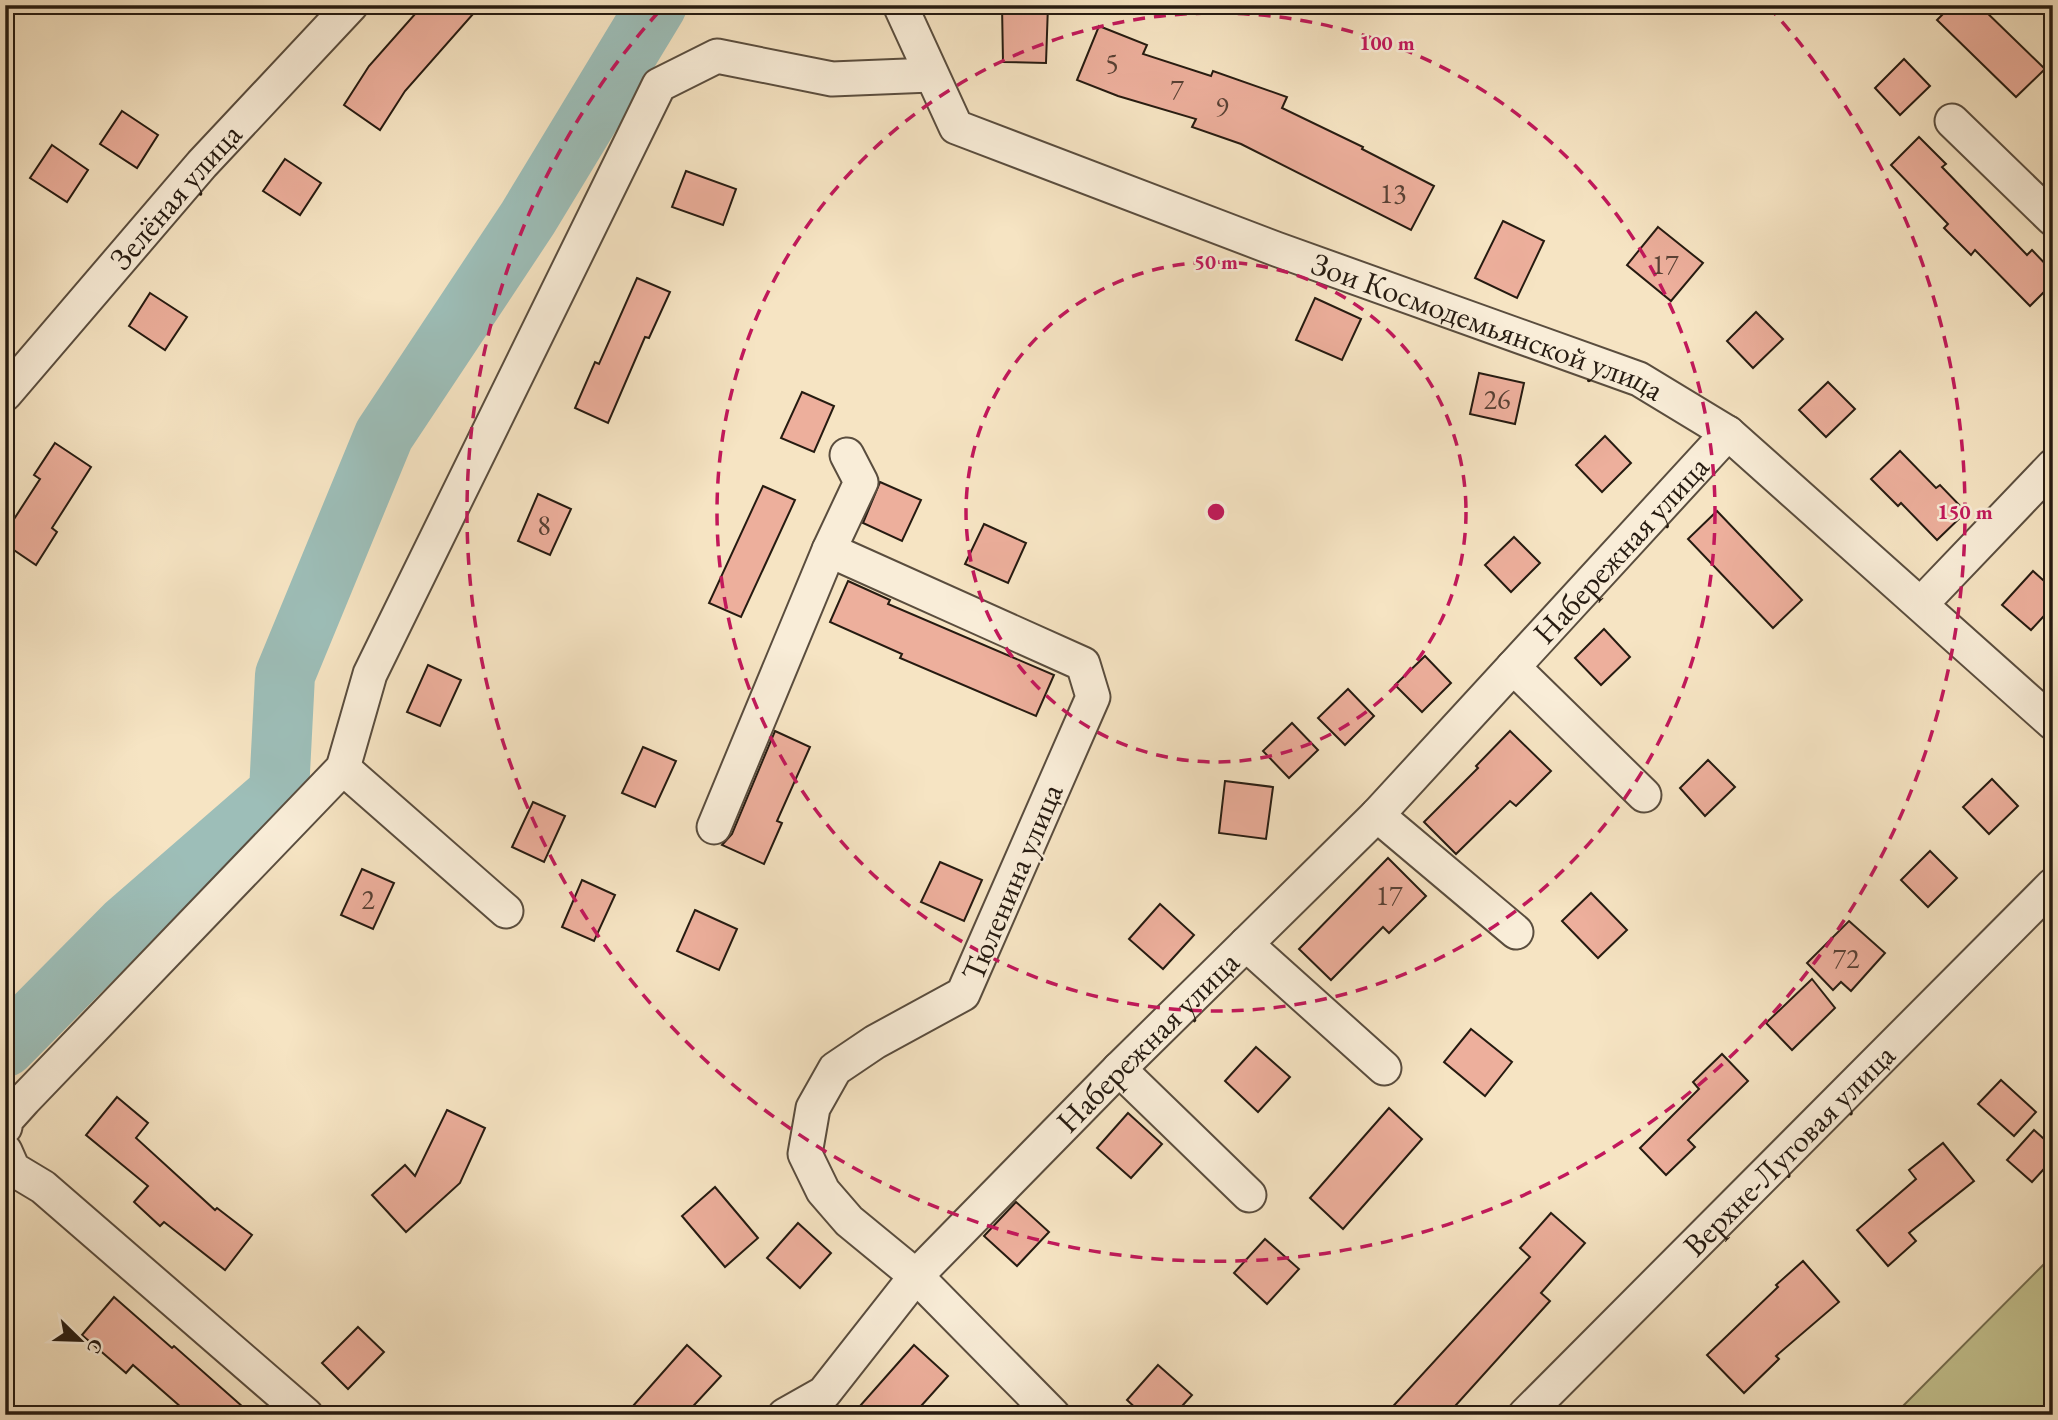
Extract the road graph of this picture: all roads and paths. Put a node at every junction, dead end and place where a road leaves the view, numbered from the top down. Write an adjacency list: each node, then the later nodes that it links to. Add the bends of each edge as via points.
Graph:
1 (351, 5): 6 (street, Зелёная улица, via 202,164)
2 (900, 5): 3 (street, Зои Космодемьянской улица)
3 (930, 75): 7 (street, Зои Космодемьянской улица, via 956,127 1276,249 1639,379); 14 (street, via 832,79 717,56 659,85 370,674)
4 (1952, 121): 5 (street)
5 (2053, 219)
6 (5, 394)
7 (1728, 433): 11 (street, Зои Космодемьянской улица); 12 (street, Набережная улица)
8 (846, 455): 10 (street, via 861,482)
9 (2053, 466): 11 (street)
10 (829, 550): 17 (street); 26 (street, Тюленина улица, via 1083,664 1093,697 963,994 835,1069 813,1108 805,1154 823,1191 849,1221)
11 (1921, 604): 13 (street, Зои Космодемьянской улица)
12 (1513, 667): 15 (street, Набережная улица); 16 (street, Набережная улица)
13 (2053, 723)
14 (343, 768): 19 (street); 24 (street)
15 (1644, 794)
16 (1377, 815): 20 (street); 21 (street, Набережная улица)
17 (714, 827)
18 (2053, 885): 30 (street, Верхне-Луговая улица)
19 (506, 911)
20 (1516, 932)
21 (1246, 944): 22 (street); 23 (street, Набережная улица)
22 (1384, 1068)
23 (1119, 1069): 25 (street); 26 (street, Набережная улица)
24 (6, 1129): 27 (street, via 13,1169 43,1187)
25 (1250, 1195)
26 (916, 1276): 28 (street, Набережная улица, via 824,1393); 29 (street, Тюленина улица)
27 (306, 1415)
28 (785, 1415)
29 (1053, 1415)
30 (1525, 1415)

